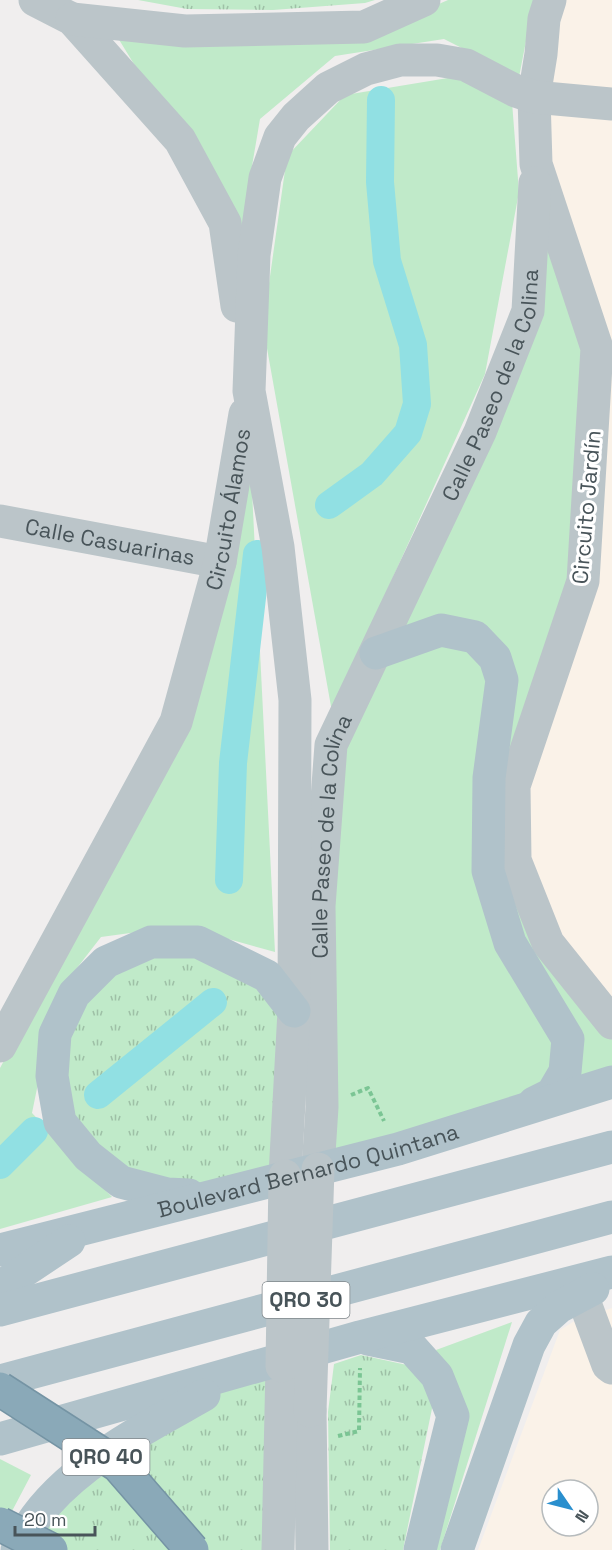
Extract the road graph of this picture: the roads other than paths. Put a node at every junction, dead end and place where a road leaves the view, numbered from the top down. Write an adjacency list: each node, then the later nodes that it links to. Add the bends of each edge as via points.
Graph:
1 (35, 0): 4 (street, Circuito Álamos)
2 (424, 0): 4 (street, via 364,27 185,31)
3 (550, 0): 5 (street, Circuito Jardín)
4 (72, 19): 9 (street, Circuito Álamos, via 180,140 225,223)
5 (534, 97): 6 (street); 7 (street, Circuito Jardín); 9 (street, via 466,65 400,60 366,69 328,88 297,117 279,137 265,178 254,255)
6 (612, 104)
7 (536, 164): 8 (street, Circuito Jardín); 13 (street, Calle Paseo de la Colina, via 528,311 480,432)
8 (605, 350): 12 (street, Circuito Jardín)
9 (249, 391): 11 (street, Circuito Álamos); 14 (street, Calle Paseo de la Colina, via 278,547 295,700)
10 (0, 521): 11 (street, Calle Casuarinas)
11 (220, 562): 16 (street, Circuito Álamos, via 176,722)
12 (598, 584): 15 (street, Circuito Jardín, via 514,786 515,860 548,943)
13 (376, 653): 18 (main road, via 441,630 475,638 495,658 499,669 502,680 489,778 488,871 510,943 568,1039 564,1072 552,1094); 34 (street, Calle Paseo de la Colina, bridge, via 332,745 319,906 322,1107)
14 (294, 1011): 20 (main road, via 267,976 198,942 151,942 106,962 74,994 55,1034 52,1076 60,1122 88,1156 121,1182 167,1194); 34 (street, Calle Paseo de la Colina, bridge, via 285,1164)
15 (612, 1023)
16 (0, 1046)
17 (612, 1082): 18 (main road, Boulevard Bernardo Quintana)
18 (519, 1110): 20 (main road, Boulevard Bernardo Quintana, via 398,1149)
19 (612, 1147): 28 (main road)
20 (212, 1195): 22 (main road, Boulevard Bernardo Quintana)
21 (612, 1217): 32 (main road, QRO 30)
22 (91, 1227): 23 (main road, Boulevard Bernardo Quintana); 26 (main road)
23 (0, 1250)
24 (612, 1272): 29 (main road)
25 (612, 1279): 27 (main road)
26 (0, 1287)
27 (582, 1295): 30 (street); 43 (main road, via 559,1307 541,1323 529,1346)
28 (0, 1310)
29 (360, 1337): 31 (main road); 42 (main road, via 412,1348 437,1376 453,1416)
30 (612, 1368)
31 (246, 1371): 35 (main road); 37 (main road, via 91,1462 48,1502 23,1535)
32 (0, 1381)
33 (0, 1389): 39 (highway, QRO 40, bridge, via 118,1465)
34 (301, 1420): 40 (street, Calle Paseo de la Colina); 41 (street, Calle Paseo de la Colina)
35 (0, 1439)
36 (0, 1524): 38 (highway, bridge)
37 (17, 1550)
38 (51, 1550)
39 (192, 1550)
40 (278, 1550)
41 (312, 1550)
42 (420, 1550)
43 (457, 1550)

